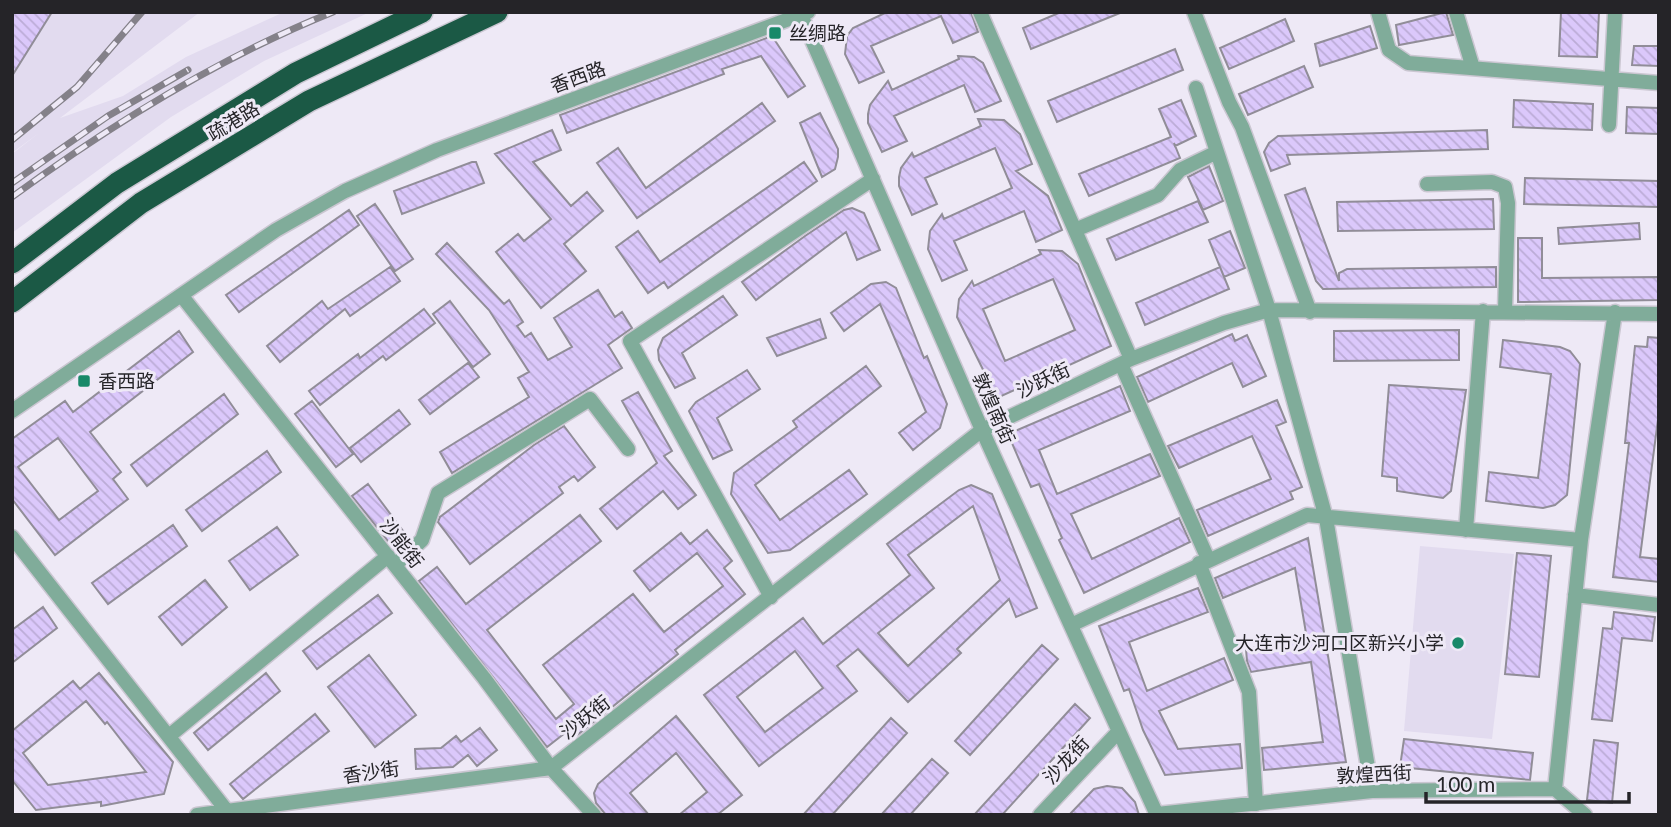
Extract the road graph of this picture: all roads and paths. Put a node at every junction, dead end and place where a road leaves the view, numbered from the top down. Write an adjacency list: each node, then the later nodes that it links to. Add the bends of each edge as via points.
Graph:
1 (422, 12): 18 (highway, via 296,73 117,183)
2 (497, 12): 20 (highway, 疏港路, via 297,109 141,203)
3 (980, 12): 17 (street)
4 (1194, 12): 23 (street)
5 (1378, 12): 9 (street, via 1389,50 1408,63)
6 (1456, 12): 9 (street)
7 (1615, 12): 10 (street)
8 (805, 14): 15 (street, 敦煌南街); 19 (street, 香西路, via 438,150 345,191 275,230)
9 (1472, 68): 10 (street)
10 (1611, 79): 11 (street); 13 (street)
11 (1659, 83)
12 (1196, 88): 14 (street)
13 (1609, 125)
14 (1215, 153): 17 (street, via 1180,170 1158,195); 21 (street)
15 (873, 178): 29 (street, 敦煌南街); 38 (street, via 630,341)
16 (1427, 184): 22 (street, via 1492,182 1505,187)
17 (1075, 230): 27 (street)
18 (12, 264)
19 (181, 295): 28 (street, 香西路); 35 (street, 沙能街)
20 (12, 302)
21 (1269, 310): 23 (street, 沙跃街); 27 (street, 沙跃街); 31 (street)
22 (1505, 311): 24 (street, 沙跃街); 25 (street, 沙跃街)
23 (1310, 312): 24 (street, 沙跃街)
24 (1483, 312): 32 (street)
25 (1615, 312): 26 (street, 沙跃街); 34 (street)
26 (1659, 314)
27 (1126, 362): 29 (street, 沙跃街); 36 (street)
28 (12, 411)
29 (982, 430): 38 (street, 沙跃街); 40 (street, 敦煌南街)
30 (628, 449): 35 (street, via 590,399 438,493 422,540)
31 (1326, 518): 32 (street); 36 (street, via 1307,515); 44 (street)
32 (1466, 530): 34 (street)
33 (12, 537): 42 (street)
34 (1581, 540): 37 (street)
35 (391, 561): 42 (street); 43 (street, 沙能街)
36 (1204, 561): 40 (street); 46 (street, via 1249,692)
37 (1575, 595): 39 (street); 45 (street)
38 (771, 597): 43 (street, 沙跃街)
39 (1659, 605)
40 (1071, 625): 41 (street, 敦煌南街)
41 (1119, 731): 48 (street, 敦煌南街); 51 (street, 沙龙街)
42 (169, 737): 47 (street)
43 (551, 768): 47 (street, 香沙街); 50 (street, 沙能街)
44 (1372, 791): 45 (street, 敦煌西街); 46 (street, 敦煌西街)
45 (1561, 793): 52 (street); 53 (street)
46 (1256, 804): 48 (street, 敦煌西街)
47 (227, 811): 49 (street, 香沙街)
48 (1157, 814)
49 (197, 815)
50 (594, 815)
51 (1040, 815)
52 (1565, 815)
53 (1585, 815)

